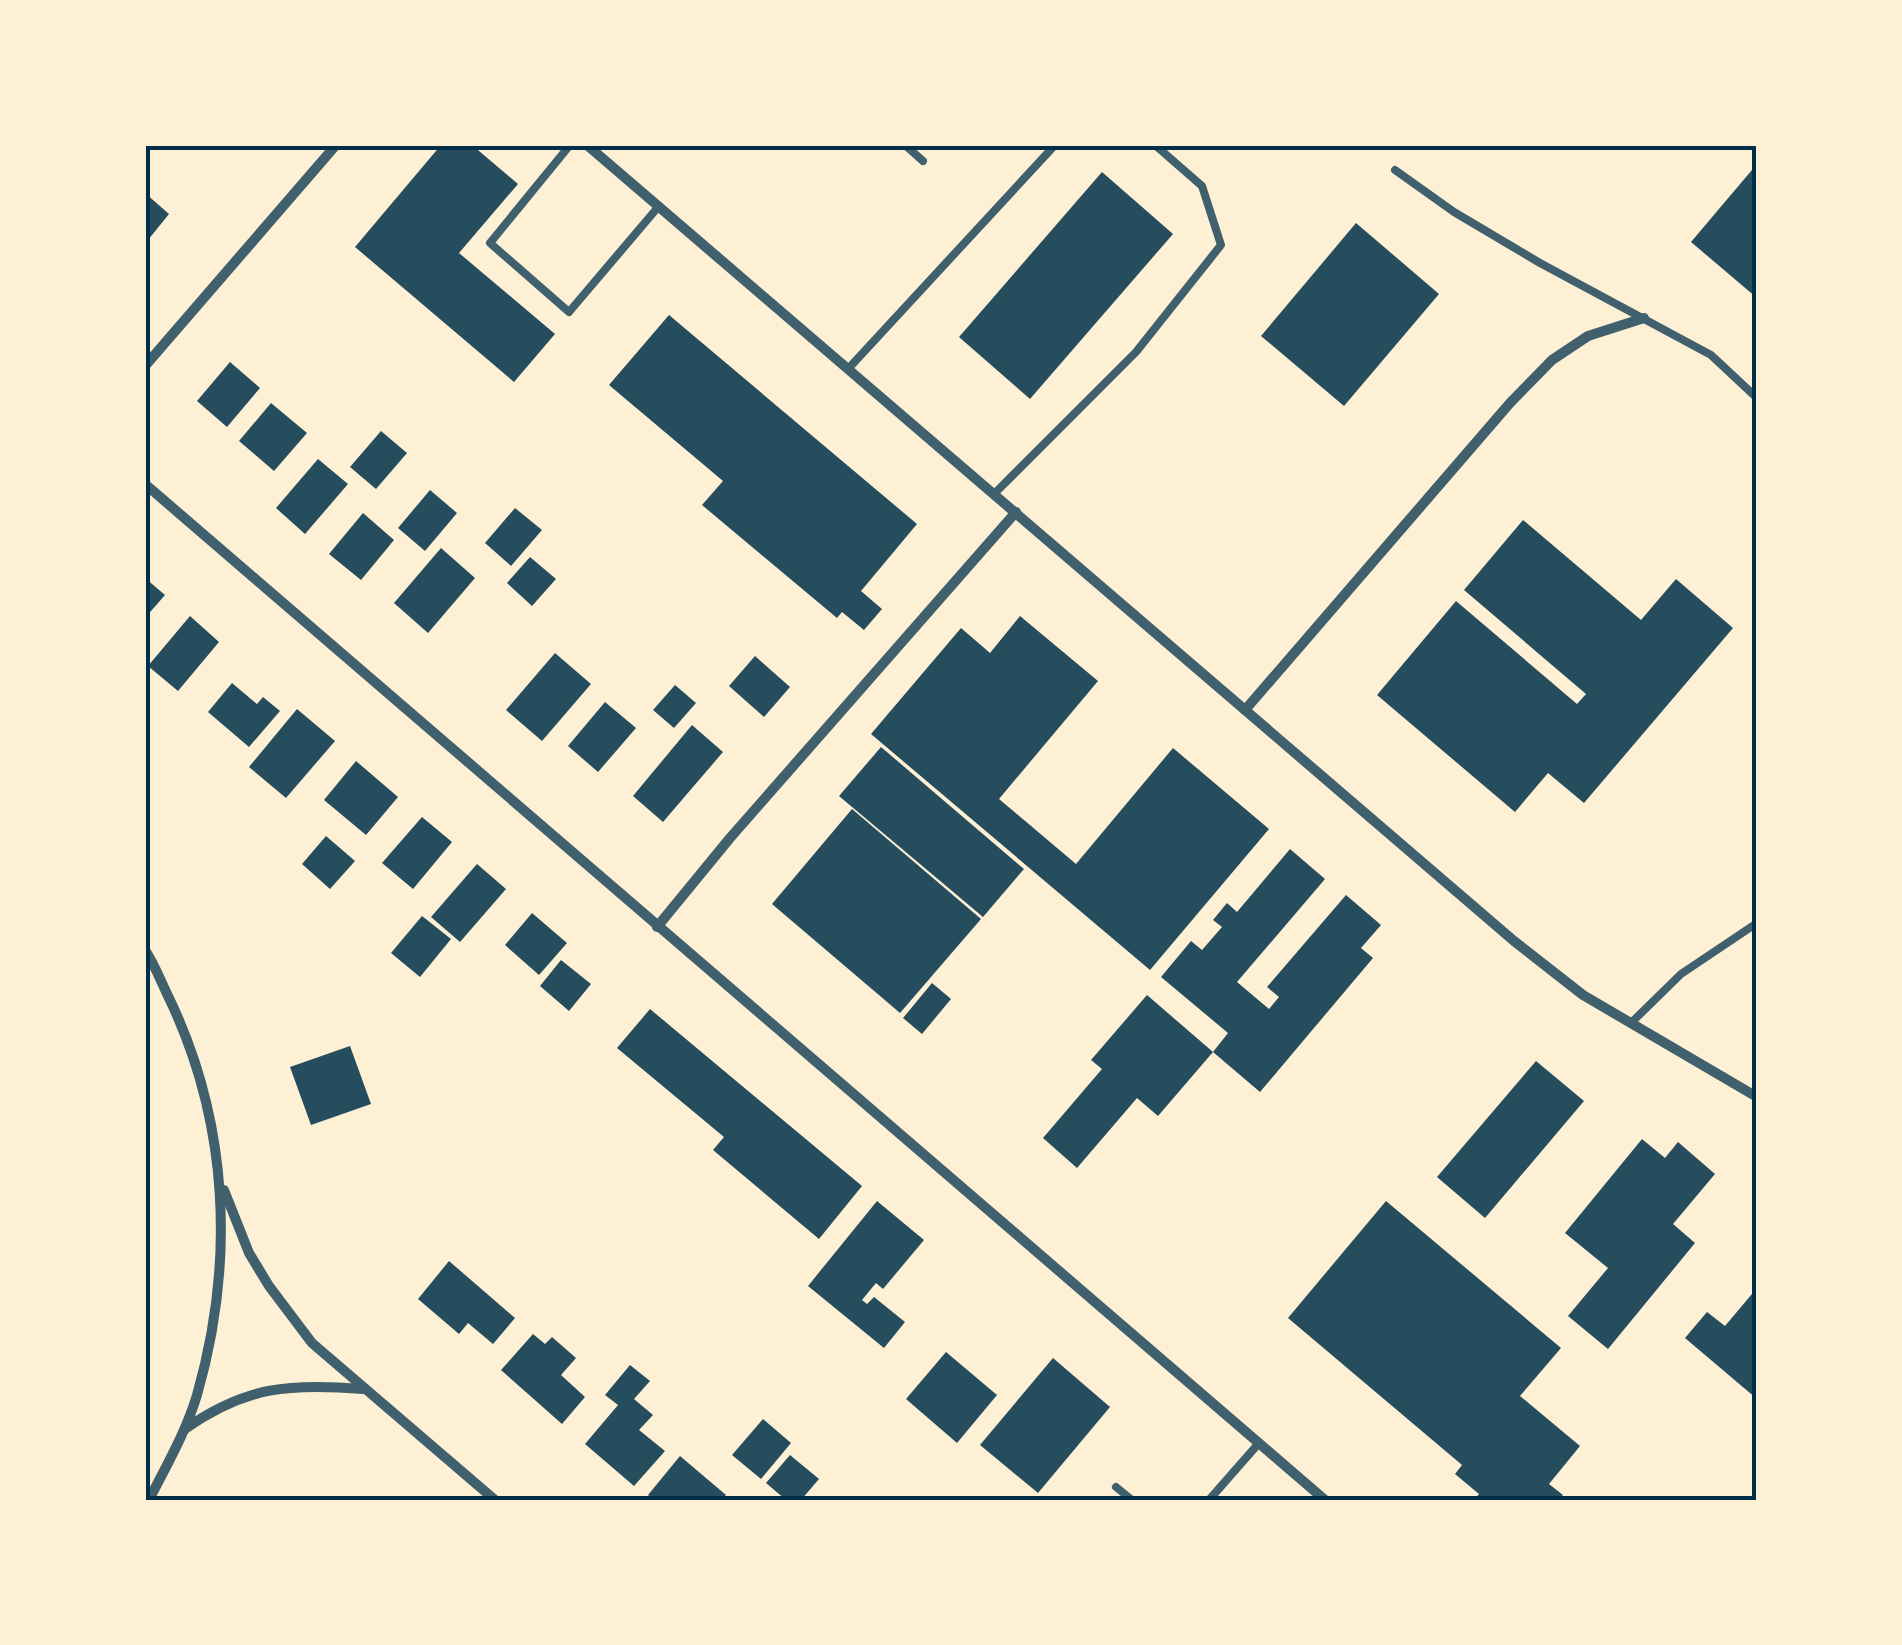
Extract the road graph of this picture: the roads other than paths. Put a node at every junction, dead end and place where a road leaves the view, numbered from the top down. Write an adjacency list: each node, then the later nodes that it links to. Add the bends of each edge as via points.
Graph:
1 (336, 145): 11 (street)
2 (570, 145): 9 (lane, via 490,243 569,312)
3 (587, 145): 9 (street)
4 (905, 145): 7 (lane)
5 (1055, 145): 12 (lane)
6 (1155, 145): 15 (lane, via 1202,186 1221,245 1136,352)
7 (923, 161)
8 (1395, 170): 10 (lane, via 1454,212)
9 (659, 206): 12 (street)
10 (1644, 318): 13 (lane, via 1711,355); 17 (street, via 1588,336 1552,360)
11 (145, 366)
12 (848, 369): 15 (street)
13 (1757, 398)
14 (145, 484): 19 (street)
15 (994, 494): 16 (street)
16 (1016, 512): 17 (street); 19 (street)
17 (1245, 710): 21 (street, via 1527,952)
18 (1757, 922): 21 (lane, via 1681,974)
19 (658, 927): 26 (street)
20 (145, 950): 23 (street, via 194,1059)
21 (1631, 1022): 22 (street)
22 (1757, 1097)
23 (220, 1180): 24 (street, via 248,1253 269,1286 312,1342); 25 (street, via 218,1282)
24 (366, 1390): 25 (street, via 274,1388 208,1412); 29 (street)
25 (184, 1430): 28 (street)
26 (1258, 1444): 31 (lane); 32 (street)
27 (1116, 1487): 30 (lane)
28 (149, 1500)
29 (495, 1500)
30 (1132, 1500)
31 (1209, 1500)
32 (1324, 1500)

